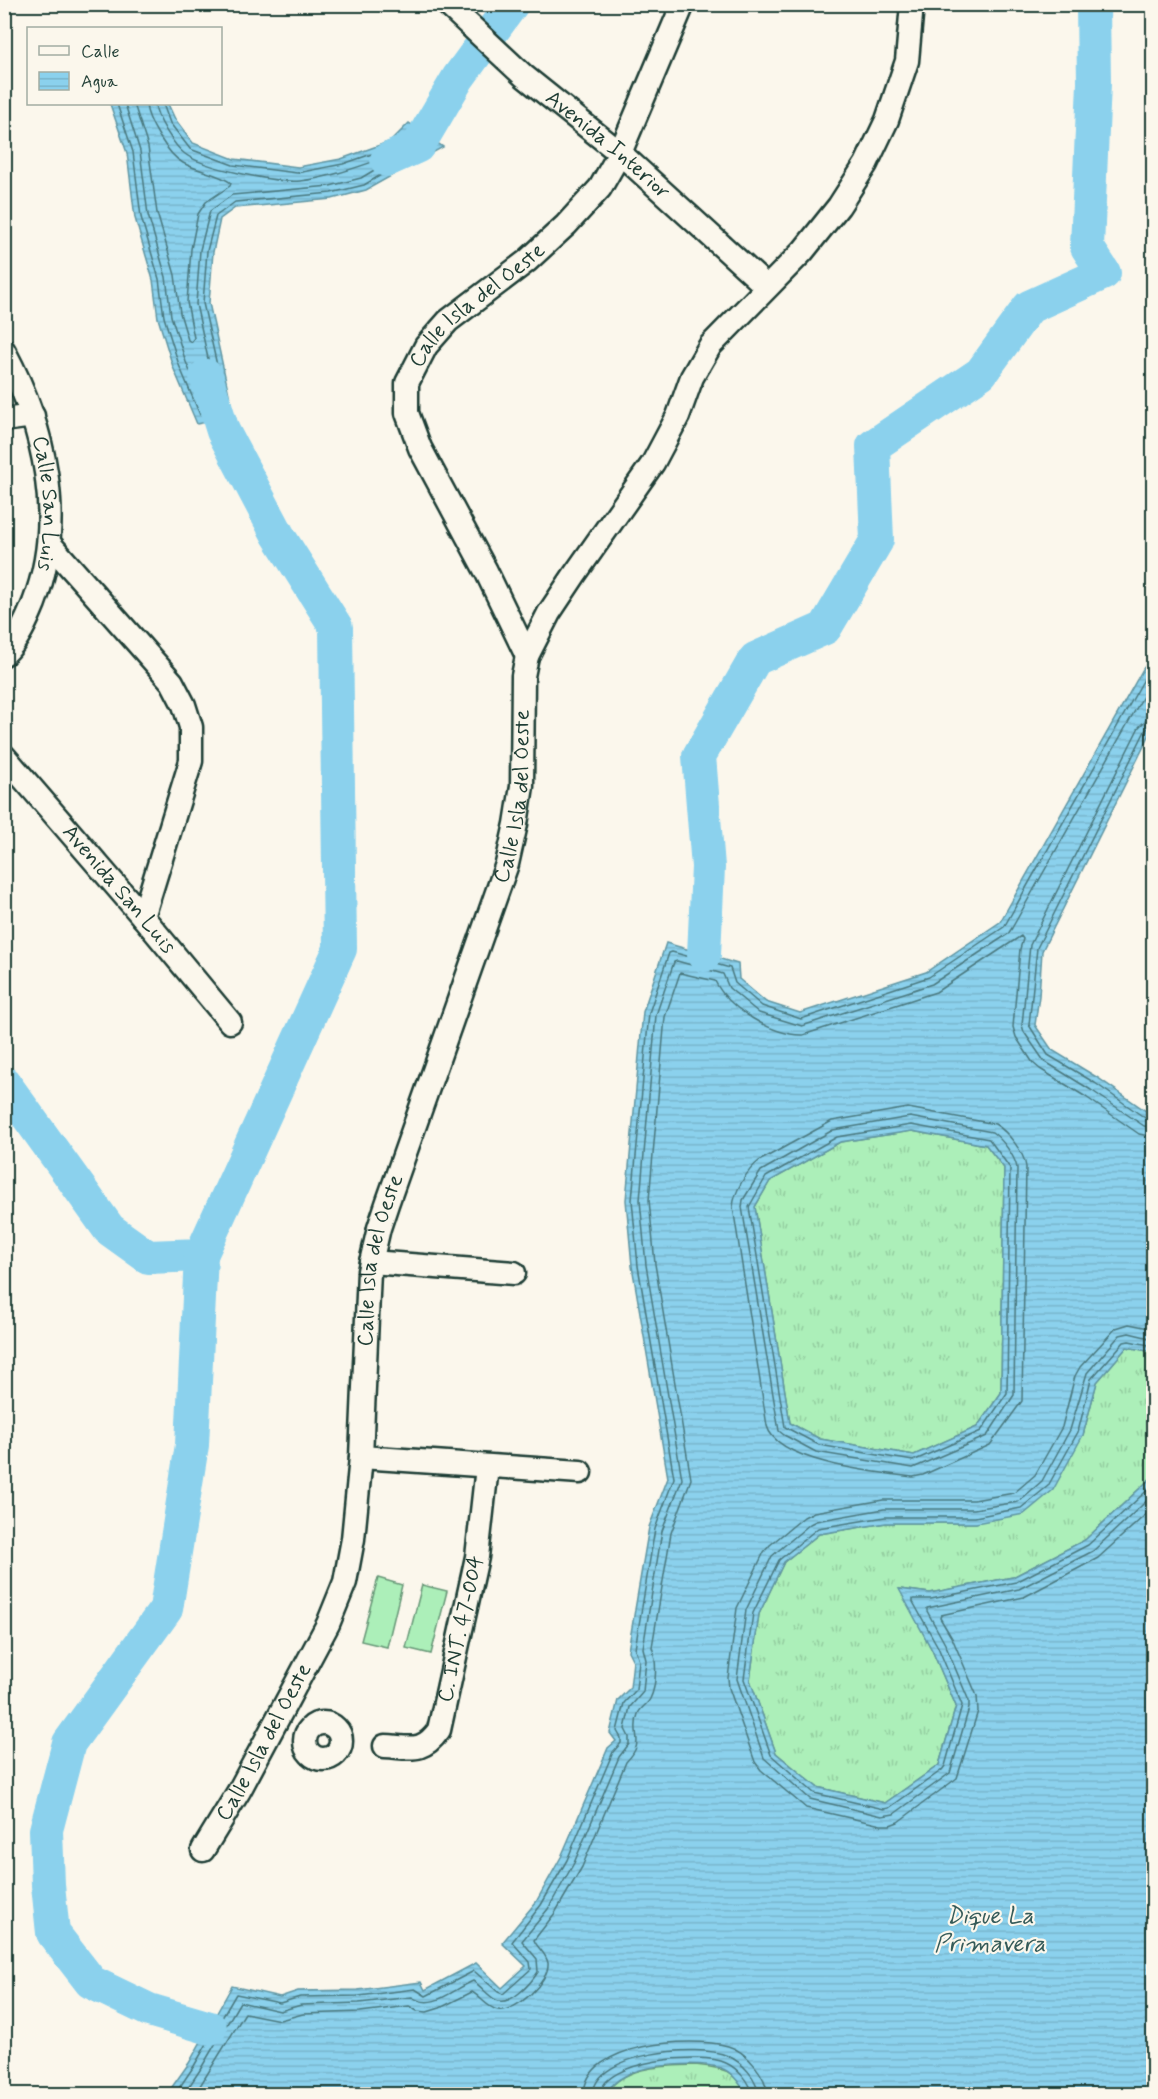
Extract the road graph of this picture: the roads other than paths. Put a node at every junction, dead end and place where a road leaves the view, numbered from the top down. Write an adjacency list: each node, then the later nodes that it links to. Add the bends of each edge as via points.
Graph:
1 (447, 4): 4 (street, Avenida Interior, via 524,76)
2 (683, 4): 4 (street, Calle Isla del Oeste)
3 (912, 4): 5 (street, Calle Isla del Oeste, via 907,61 887,120 866,164 803,251)
4 (620, 153): 5 (street, Avenida Interior); 11 (street, Calle Isla del Oeste, via 600,188 566,225 527,261 448,321 426,346 407,383 407,413 420,448)
5 (767, 287): 11 (street, Calle Isla del Oeste, via 710,346 653,463 549,613)
6 (4, 351): 7 (street, Calle San Luis)
7 (33, 416): 8 (street); 9 (street, Calle San Luis, via 45,462)
8 (4, 420)
9 (49, 543): 10 (street, Calle San Luis, via 32,607); 13 (street, via 172,682 191,727 191,761)
10 (4, 654)
11 (526, 656): 15 (street, Calle Isla del Oeste, via 522,786 507,864 387,1204)
12 (4, 756): 13 (street, Avenida San Luis)
13 (143, 917): 14 (street, Avenida San Luis)
14 (230, 1022)
15 (371, 1262): 16 (street); 17 (street, Calle Isla del Oeste)
16 (514, 1273)
17 (361, 1457): 18 (street); 20 (street, Calle Isla del Oeste, via 345,1582 328,1624)
18 (487, 1467): 19 (street); 22 (street, C. INT. 47-004, via 477,1557 439,1730 422,1747)
19 (580, 1472)
20 (278, 1717): 21 (street); 23 (street, Calle Isla del Oeste)
21 (308, 1732)
22 (385, 1746)
23 (203, 1850)

